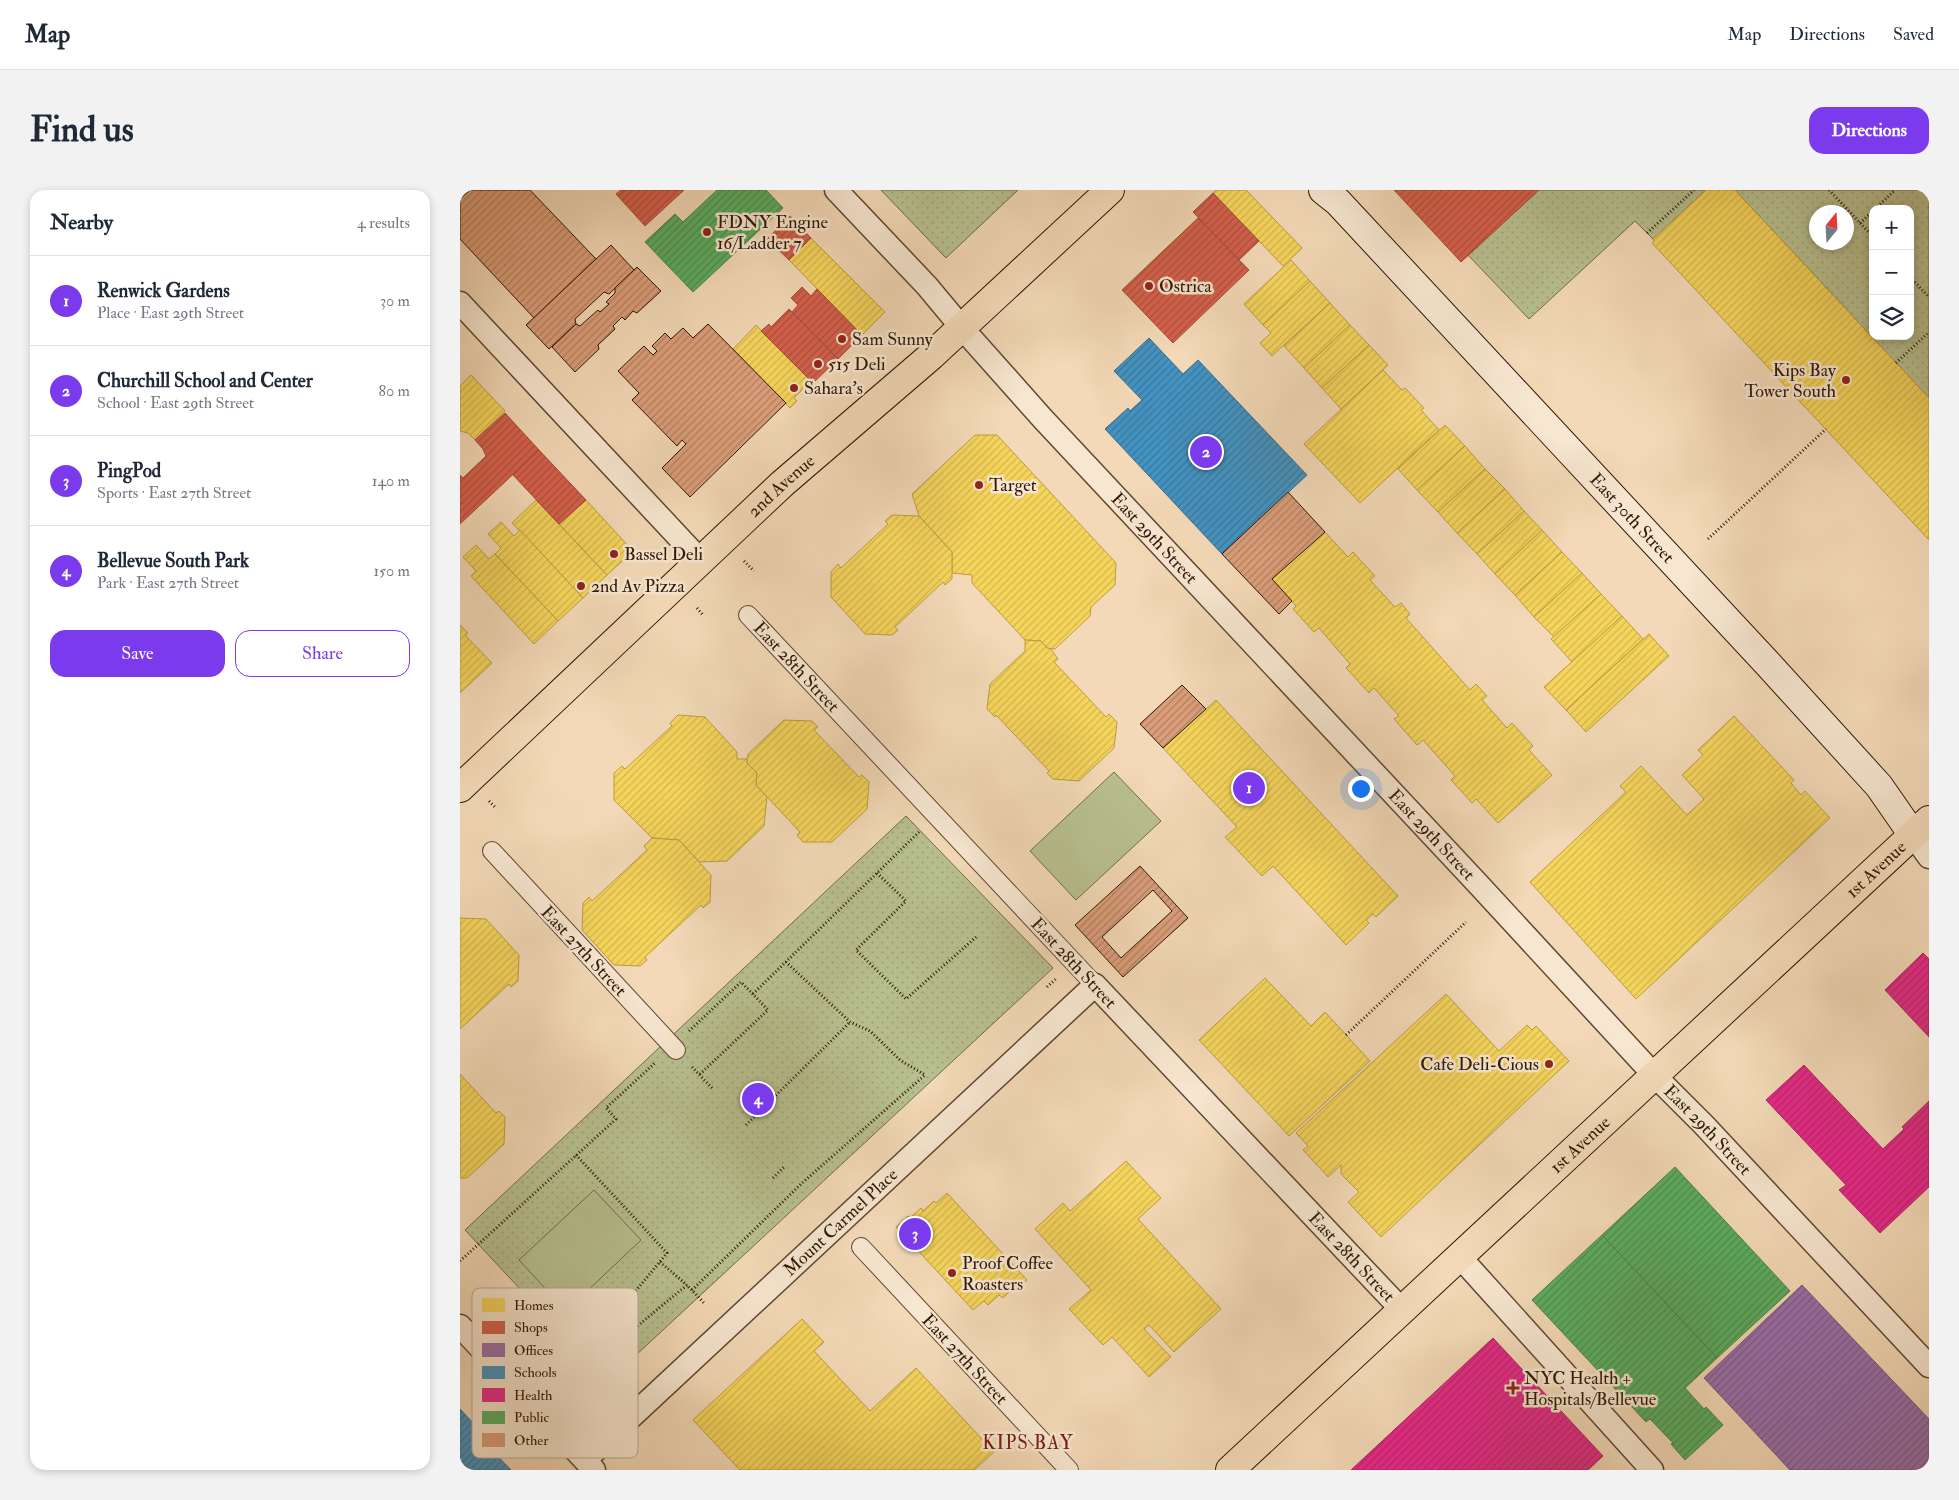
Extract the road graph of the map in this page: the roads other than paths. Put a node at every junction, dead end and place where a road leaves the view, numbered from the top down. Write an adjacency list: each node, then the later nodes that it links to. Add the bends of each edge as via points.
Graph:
1 (836, 190): 5 (street, East 29th Street)
2 (1110, 190): 5 (main road, 2nd Avenue)
3 (1323, 190): 9 (main road, East 30th Street, via 1338,202 1878,786)
4 (460, 303): 6 (street)
5 (962, 328): 6 (main road, 2nd Avenue, via 782,484); 14 (street, East 29th Street)
6 (700, 560): 8 (main road, 2nd Avenue)
7 (748, 616): 12 (street, East 28th Street)
8 (460, 788)
9 (1921, 827): 11 (street, East 30th Street); 14 (main road, 1st Avenue)
10 (492, 851): 13 (street, East 27th Street)
11 (1929, 857)
12 (1095, 985): 17 (street, East 28th Street); 21 (street, Mount Carmel Place)
13 (682, 1057)
14 (1655, 1076): 16 (main road, 1st Avenue); 20 (street, East 29th Street)
15 (861, 1247): 22 (street, East 27th Street)
16 (1458, 1256): 17 (main road, 1st Avenue); 24 (street)
17 (1401, 1310): 23 (main road, 1st Avenue)
18 (460, 1326): 19 (street)
19 (472, 1339)
20 (1929, 1366)
21 (638, 1419)
22 (1069, 1470)
23 (1230, 1470)
24 (1652, 1470)

